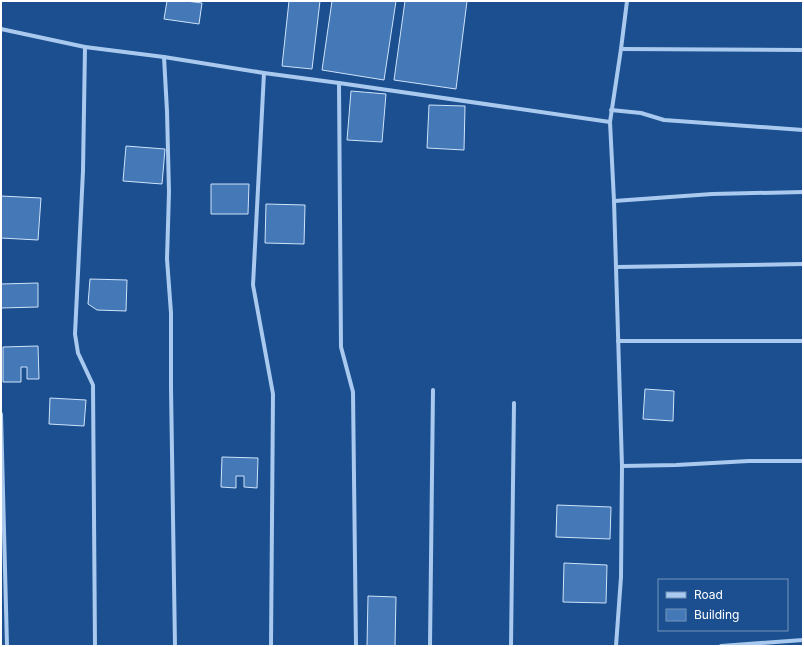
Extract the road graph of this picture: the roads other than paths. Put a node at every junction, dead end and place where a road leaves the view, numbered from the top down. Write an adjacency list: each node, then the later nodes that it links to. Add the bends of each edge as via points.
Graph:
1 (627, 1): 4 (street)
2 (1, 29): 3 (street)
3 (86, 47): 6 (street); 25 (street, via 84,171 75,334 78,353 93,385)
4 (621, 49): 5 (street); 9 (street)
5 (803, 50)
6 (164, 57): 7 (street); 26 (street, via 169,192 167,259 171,313)
7 (264, 73): 8 (street); 27 (street, via 253,285 273,394)
8 (339, 82): 10 (street); 28 (street, via 341,347 352,392)
9 (611, 110): 10 (street); 11 (street, via 664,120)
10 (610, 122): 13 (street)
11 (803, 130)
12 (803, 192): 13 (street, via 712,194)
13 (614, 201): 15 (street)
14 (803, 264): 15 (street)
15 (616, 267): 16 (street)
16 (618, 341): 17 (street); 22 (street)
17 (803, 341)
18 (433, 390): 29 (street)
19 (514, 403): 30 (street)
20 (1, 414): 24 (street)
21 (803, 461): 22 (street)
22 (622, 466): 31 (street, via 621,578)
23 (803, 640): 32 (street)
24 (7, 646)
25 (94, 646)
26 (175, 646)
27 (271, 646)
28 (356, 646)
29 (430, 646)
30 (511, 646)
31 (616, 646)
32 (721, 646)

